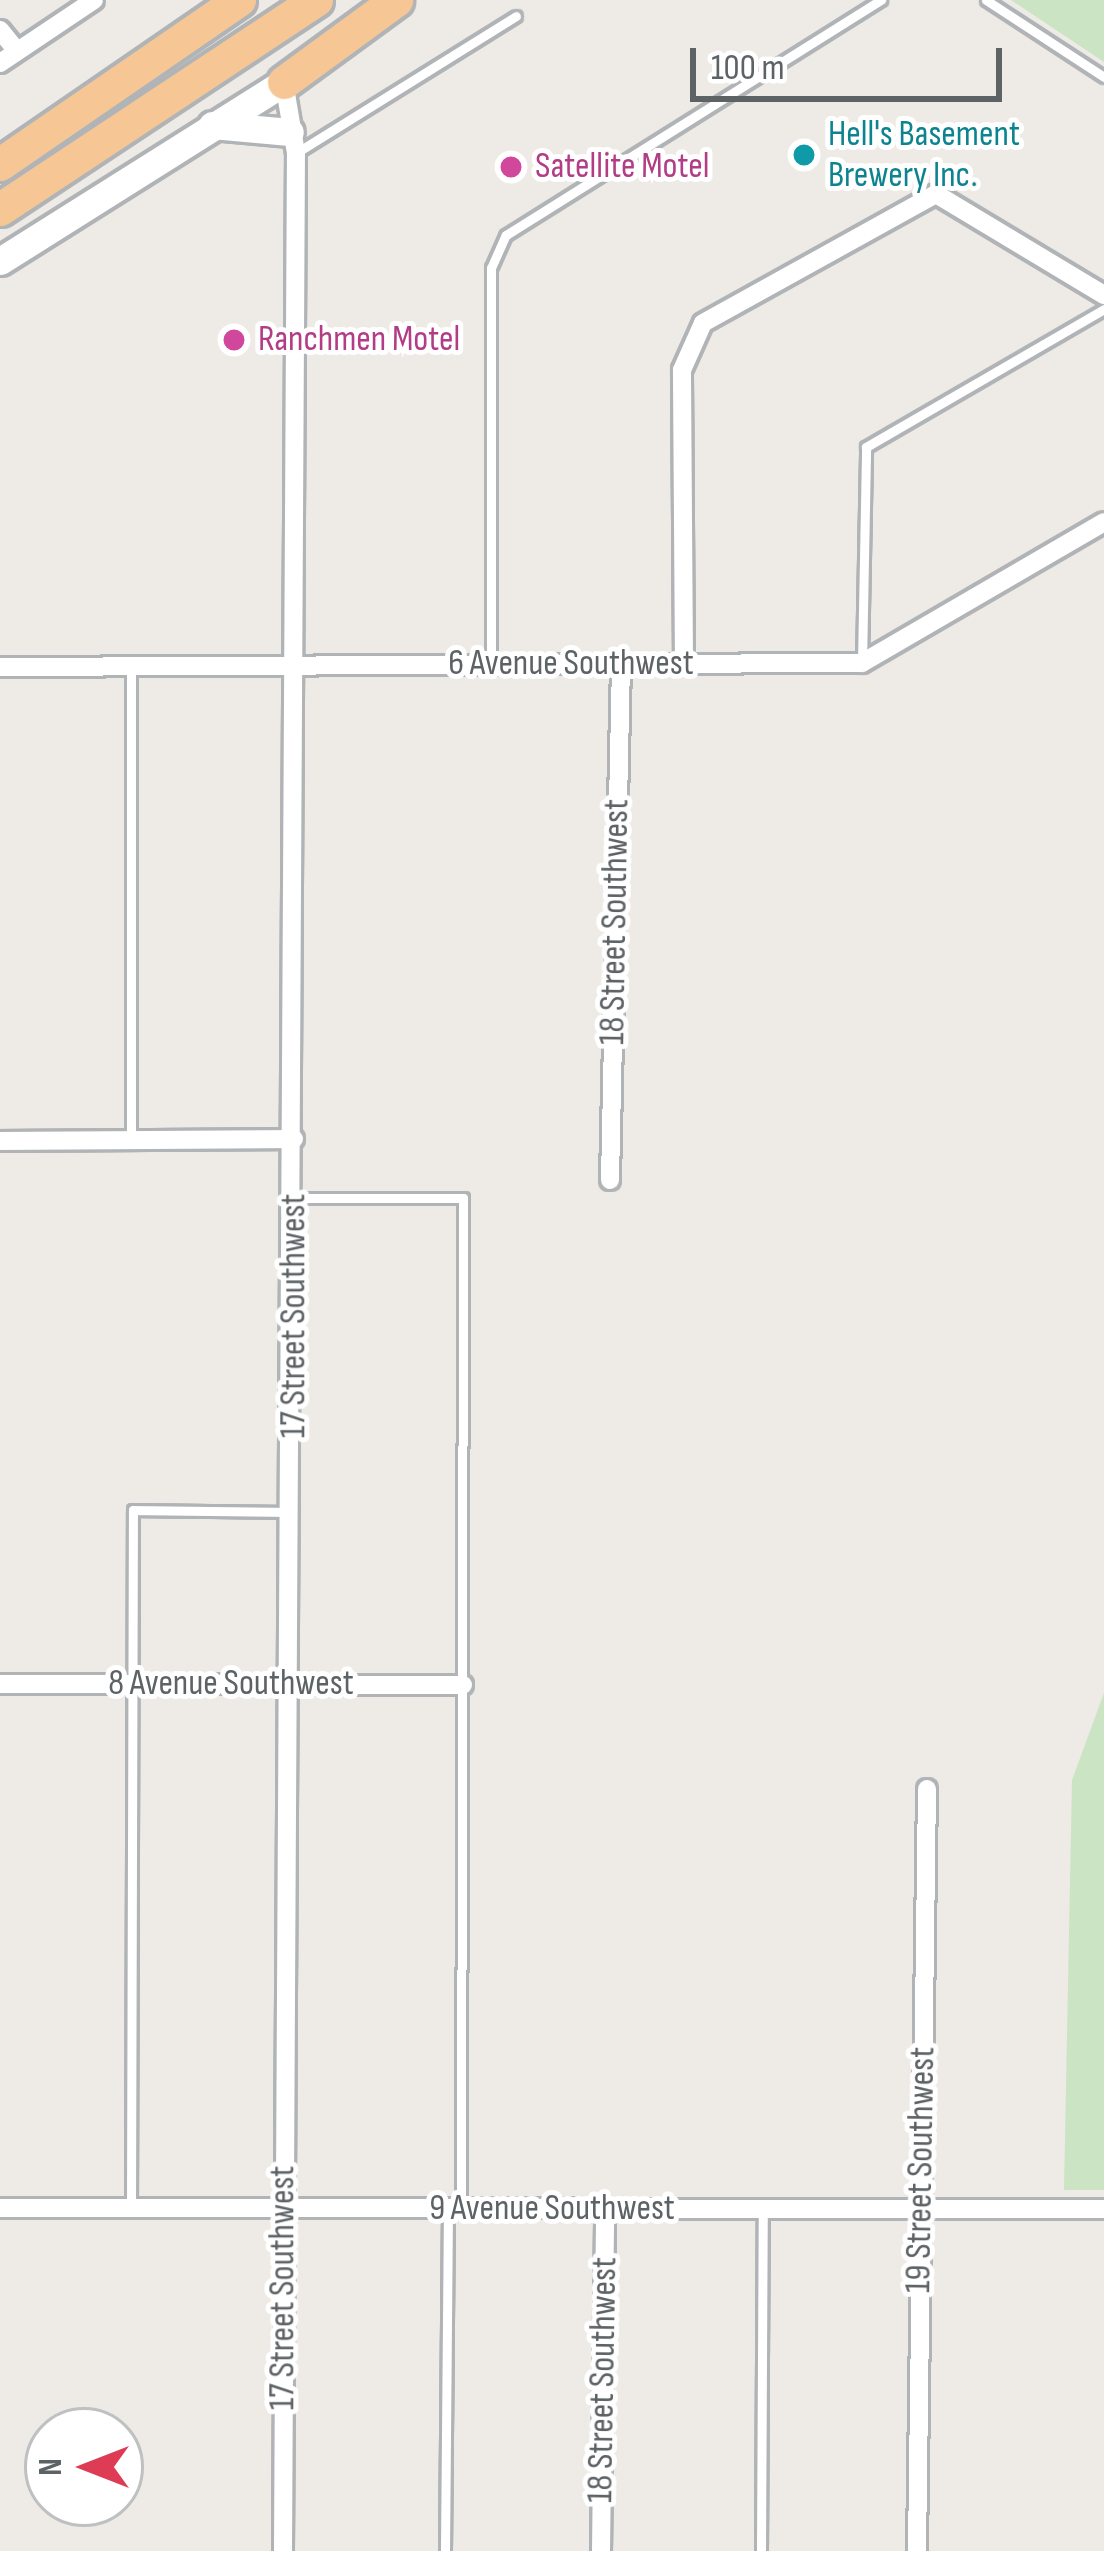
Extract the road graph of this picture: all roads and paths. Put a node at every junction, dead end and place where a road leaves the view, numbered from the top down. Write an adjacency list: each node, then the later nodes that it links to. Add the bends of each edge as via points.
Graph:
1 (94, 0): 9 (street)
2 (239, 0): 14 (highway)
3 (316, 0): 15 (highway)
4 (396, 0): 11 (highway)
5 (880, 0): 21 (lane, via 506,235 490,268)
6 (986, 0): 10 (lane)
7 (516, 16): 13 (lane)
8 (0, 30): 9 (street)
9 (9, 57)
10 (1104, 76)
11 (284, 82): 12 (street); 13 (street, 17 Street Southwest)
12 (202, 126): 13 (street); 16 (street)
13 (293, 142): 24 (street, 17 Street Southwest)
14 (0, 164)
15 (0, 209)
16 (0, 261)
17 (1104, 295): 23 (street, via 936,194 703,323 682,370)
18 (1104, 309): 20 (lane, via 866,447)
19 (1104, 522): 20 (street, 6 Avenue Southwest)
20 (862, 663): 23 (street, 6 Avenue Southwest)
21 (490, 664): 22 (street, 6 Avenue Southwest); 24 (street, 6 Avenue Southwest)
22 (621, 664): 23 (street, 6 Avenue Southwest); 30 (street, 18 Street Southwest)
23 (684, 664)
24 (295, 665): 25 (street, 6 Avenue Southwest); 27 (street, 17 Street Southwest)
25 (131, 666): 26 (street, 6 Avenue Southwest); 28 (lane)
26 (0, 667)
27 (294, 1139): 28 (street); 31 (street, 17 Street Southwest)
28 (131, 1140): 29 (street)
29 (0, 1141)
30 (610, 1180)
31 (294, 1198): 32 (street, 17 Street Southwest); 36 (lane, via 463,1198)
32 (293, 1512): 34 (lane, via 134,1510); 35 (street, 17 Street Southwest)
33 (0, 1684): 34 (street, 8 Avenue Southwest)
34 (134, 1684): 35 (street, 8 Avenue Southwest); 39 (lane)
35 (293, 1684): 36 (street, 8 Avenue Southwest); 45 (street, 17 Street Southwest)
36 (463, 1685): 40 (lane)
37 (927, 1789): 43 (street, 19 Street Southwest)
38 (0, 2208): 39 (street, 9 Avenue Southwest)
39 (131, 2208): 45 (street, 9 Avenue Southwest)
40 (454, 2209): 41 (street, 9 Avenue Southwest); 45 (street, 9 Avenue Southwest); 47 (lane)
41 (604, 2209): 42 (street, 9 Avenue Southwest); 48 (street, 18 Street Southwest)
42 (763, 2209): 43 (street, 9 Avenue Southwest); 49 (lane)
43 (920, 2209): 44 (street, 9 Avenue Southwest); 50 (street, 19 Street Southwest)
44 (1104, 2209)
45 (283, 2210): 46 (street, 17 Street Southwest)
46 (283, 2551)
47 (445, 2551)
48 (601, 2551)
49 (761, 2551)
50 (917, 2551)

